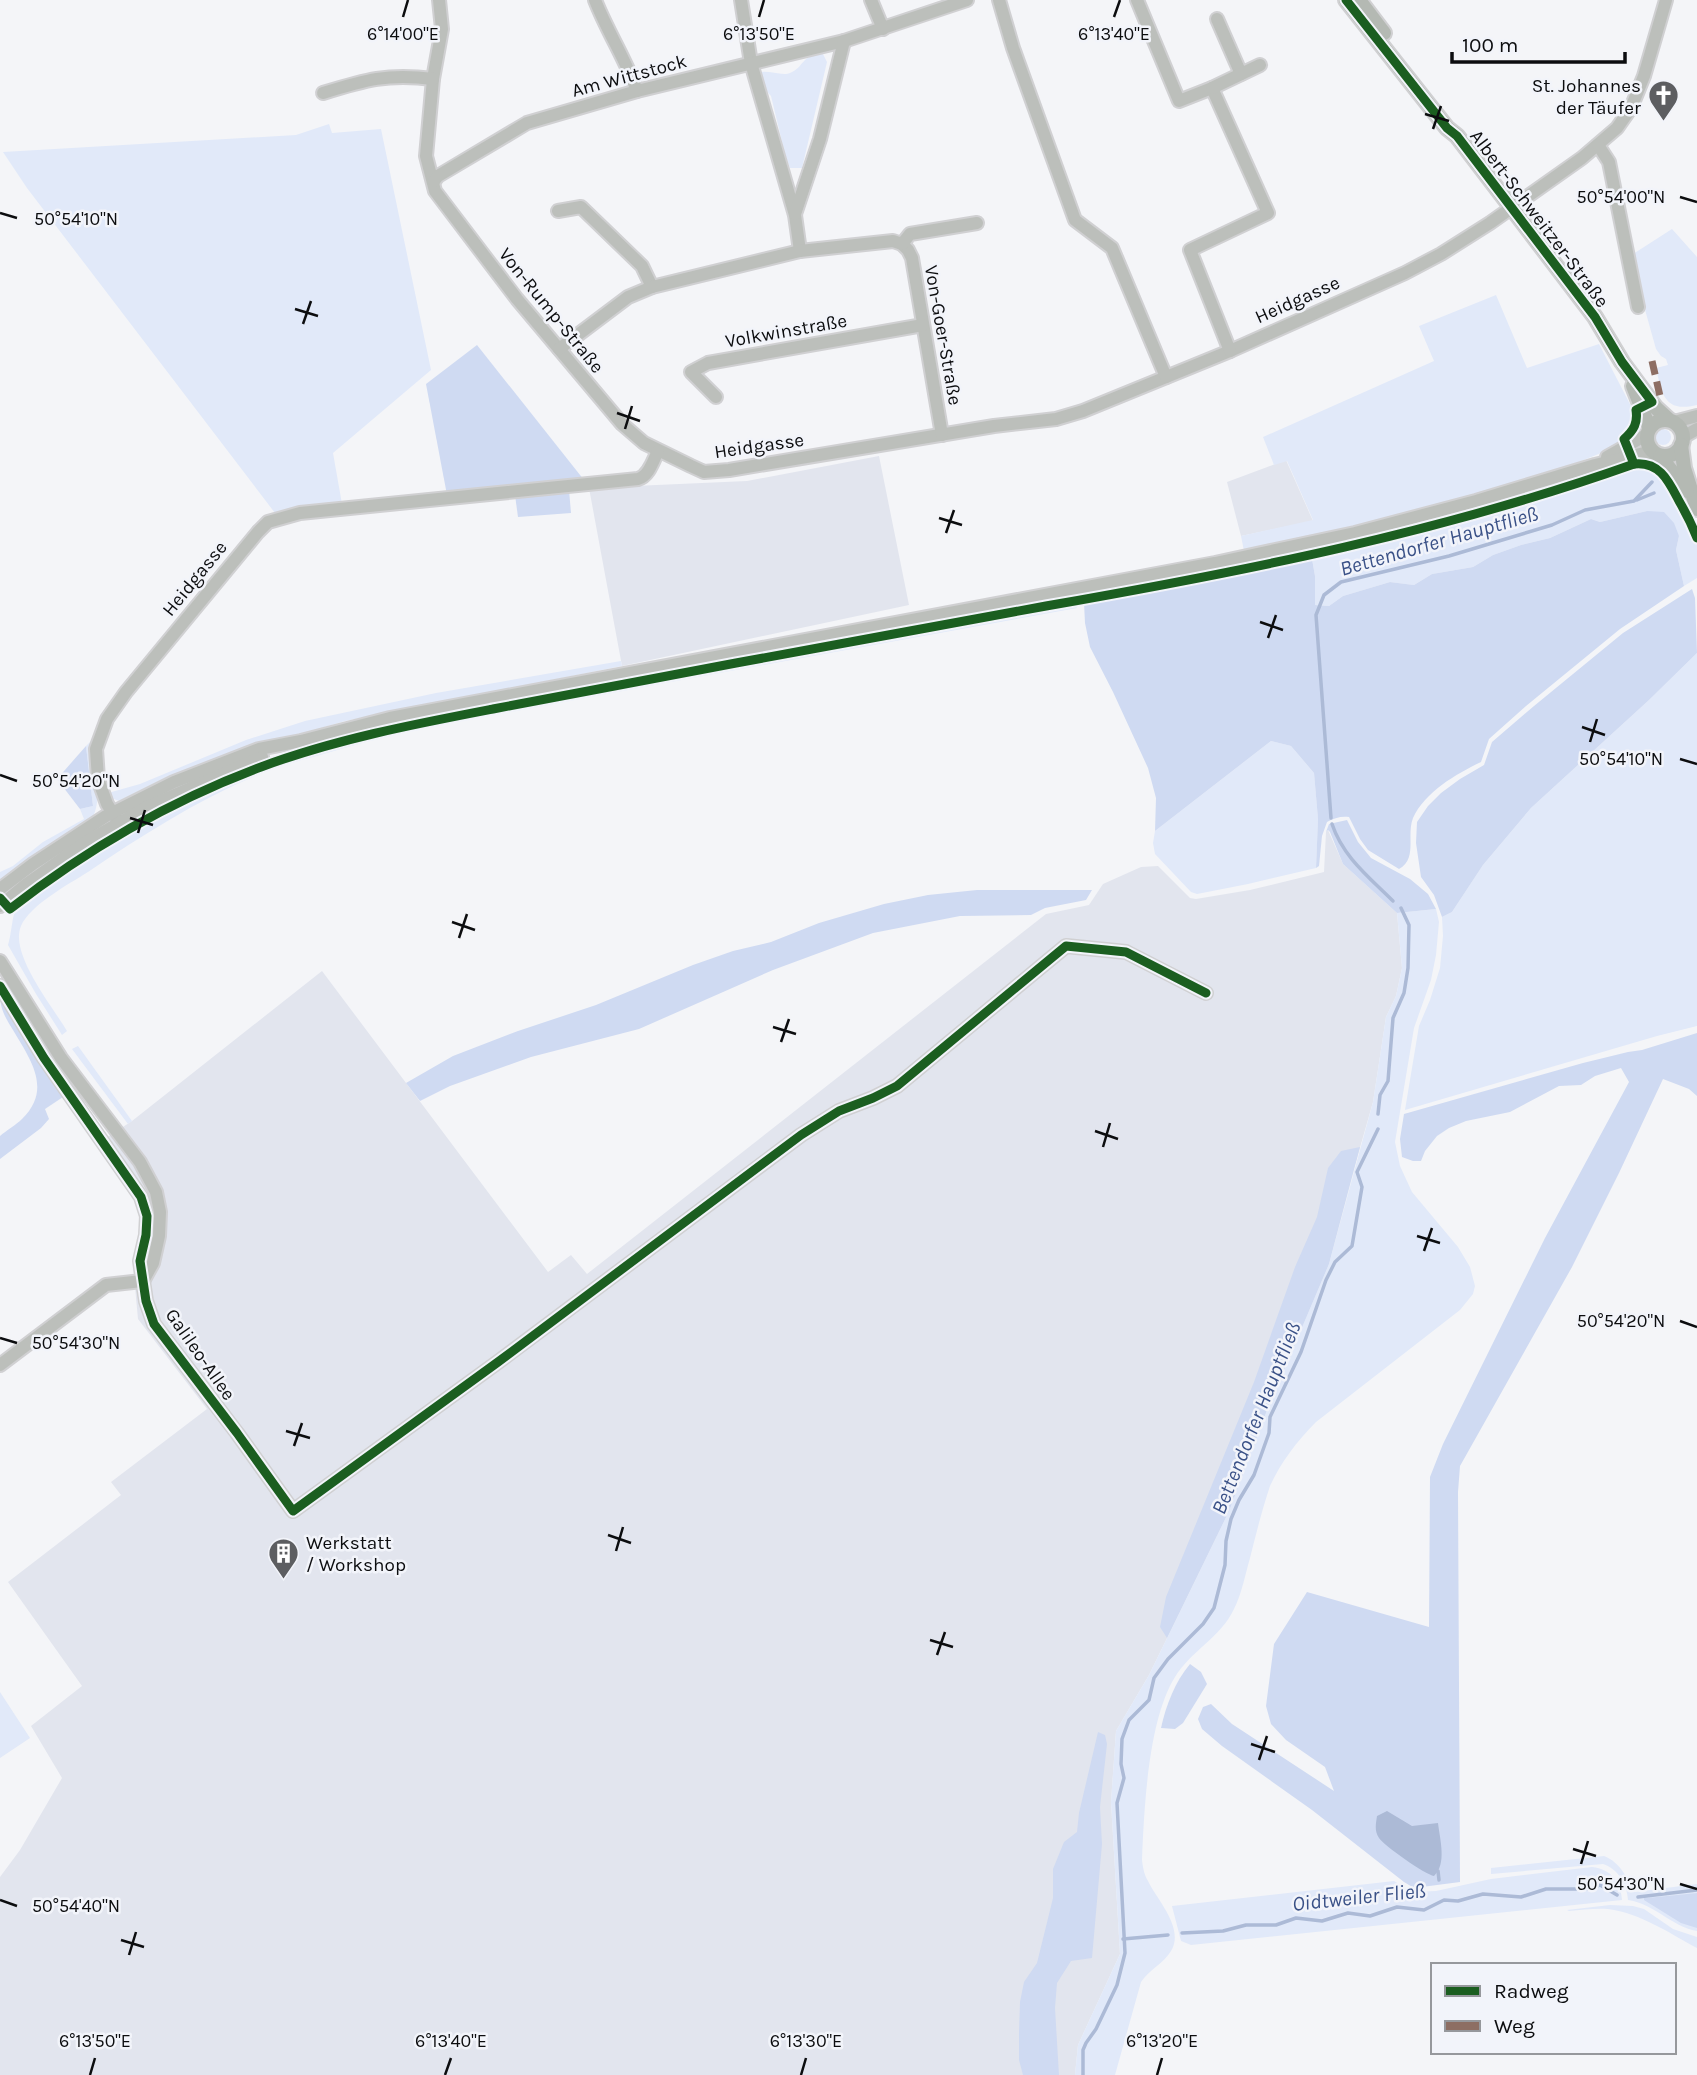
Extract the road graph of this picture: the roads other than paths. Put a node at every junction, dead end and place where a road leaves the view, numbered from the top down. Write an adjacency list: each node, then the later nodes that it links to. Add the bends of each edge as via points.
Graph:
1 (439, 0): 17 (street, Von-Rump-Straße, via 442,29)
2 (594, 0): 19 (street)
3 (741, 0): 14 (street)
4 (871, 0): 12 (street)
5 (967, 0): 12 (street, Am Wittstock)
6 (999, 0): 36 (street, via 1075,220 1112,248)
7 (1138, 0): 18 (street, via 1173,104)
8 (1346, 0): 21 (main road, Albert-Schweitzer-Straße)
9 (1359, 0): 21 (main road, Albert-Schweitzer-Straße, via 1450,118)
10 (1666, 0): 22 (street, Heidgasse, via 1631,107)
11 (1217, 19): 16 (street)
12 (883, 29): 13 (street, Am Wittstock)
13 (844, 40): 14 (street, Am Wittstock); 26 (street, via 820,139)
14 (751, 63): 19 (street, Am Wittstock); 26 (street)
15 (1261, 65): 16 (street)
16 (1241, 74): 18 (street)
17 (433, 79): 20 (street, via 368,79); 23 (street, Von-Rump-Straße, via 426,156)
18 (1212, 88): 34 (street, via 1268,213 1190,250)
19 (637, 92): 23 (street, Am Wittstock, via 527,123)
20 (323, 93)
21 (1457, 136): 24 (main road, Albert-Schweitzer-Straße)
22 (1598, 145): 24 (street, Heidgasse); 31 (street, via 1609,162)
23 (433, 181): 33 (street, Von-Rump-Straße, via 442,202)
24 (1511, 209): 34 (street, Heidgasse, via 1441,254); 35 (main road, Albert-Schweitzer-Straße, via 1595,317)
25 (558, 211): 30 (street, via 581,206 642,266)
26 (795, 215): 29 (street)
27 (976, 223): 28 (street, via 910,234)
28 (902, 244): 29 (street, via 893,240); 32 (street, Von-Goer-Straße, via 912,258)
29 (800, 251): 30 (street)
30 (652, 287): 33 (street, via 628,297)
31 (1638, 307)
32 (923, 325): 37 (street, Volkwinstraße, via 709,363 691,372); 42 (street, Von-Goer-Straße)
33 (559, 349): 44 (street, Von-Rump-Straße, via 622,425)
34 (1230, 351): 36 (street, Heidgasse)
35 (1622, 362): 39 (main road, Albert-Schweitzer-Straße); 41 (main road, Albert-Schweitzer-Straße)
36 (1166, 377): 42 (street, Heidgasse, via 1056,419)
37 (716, 397)
38 (1697, 416): 39 (street)
39 (1671, 421): 41 (main road, via 1656,421); 43 (main road, via 1680,427)
40 (1697, 429): 43 (street)
41 (1648, 431): 45 (main road, via 1648,446); 46 (street)
42 (942, 435): 44 (street, Heidgasse, via 704,472)
43 (1682, 441): 45 (main road, via 1673,454); 47 (main road)
44 (658, 451): 48 (street, Heidgasse, via 638,479 300,513 268,522 107,719 96,749 99,779)
45 (1657, 454): 46 (street); 47 (main road)
46 (1595, 465): 48 (street, via 1355,533 1228,560 416,713 301,741)
47 (1695, 504)
48 (116, 818): 49 (street, via 33,864); 50 (street)
49 (0, 889)
50 (0, 906)
51 (0, 961): 54 (street, via 61,1058 140,1162 156,1192 159,1236 153,1263)
52 (0, 986): 54 (street, Galileo-Allee, via 141,1197 147,1216 140,1261)
53 (1206, 993): 54 (street, Galileo-Allee, via 1126,951 1066,946 897,1086 839,1111 801,1135 293,1511 154,1324)
54 (142, 1281): 55 (street, via 106,1285)
55 (0, 1366)

